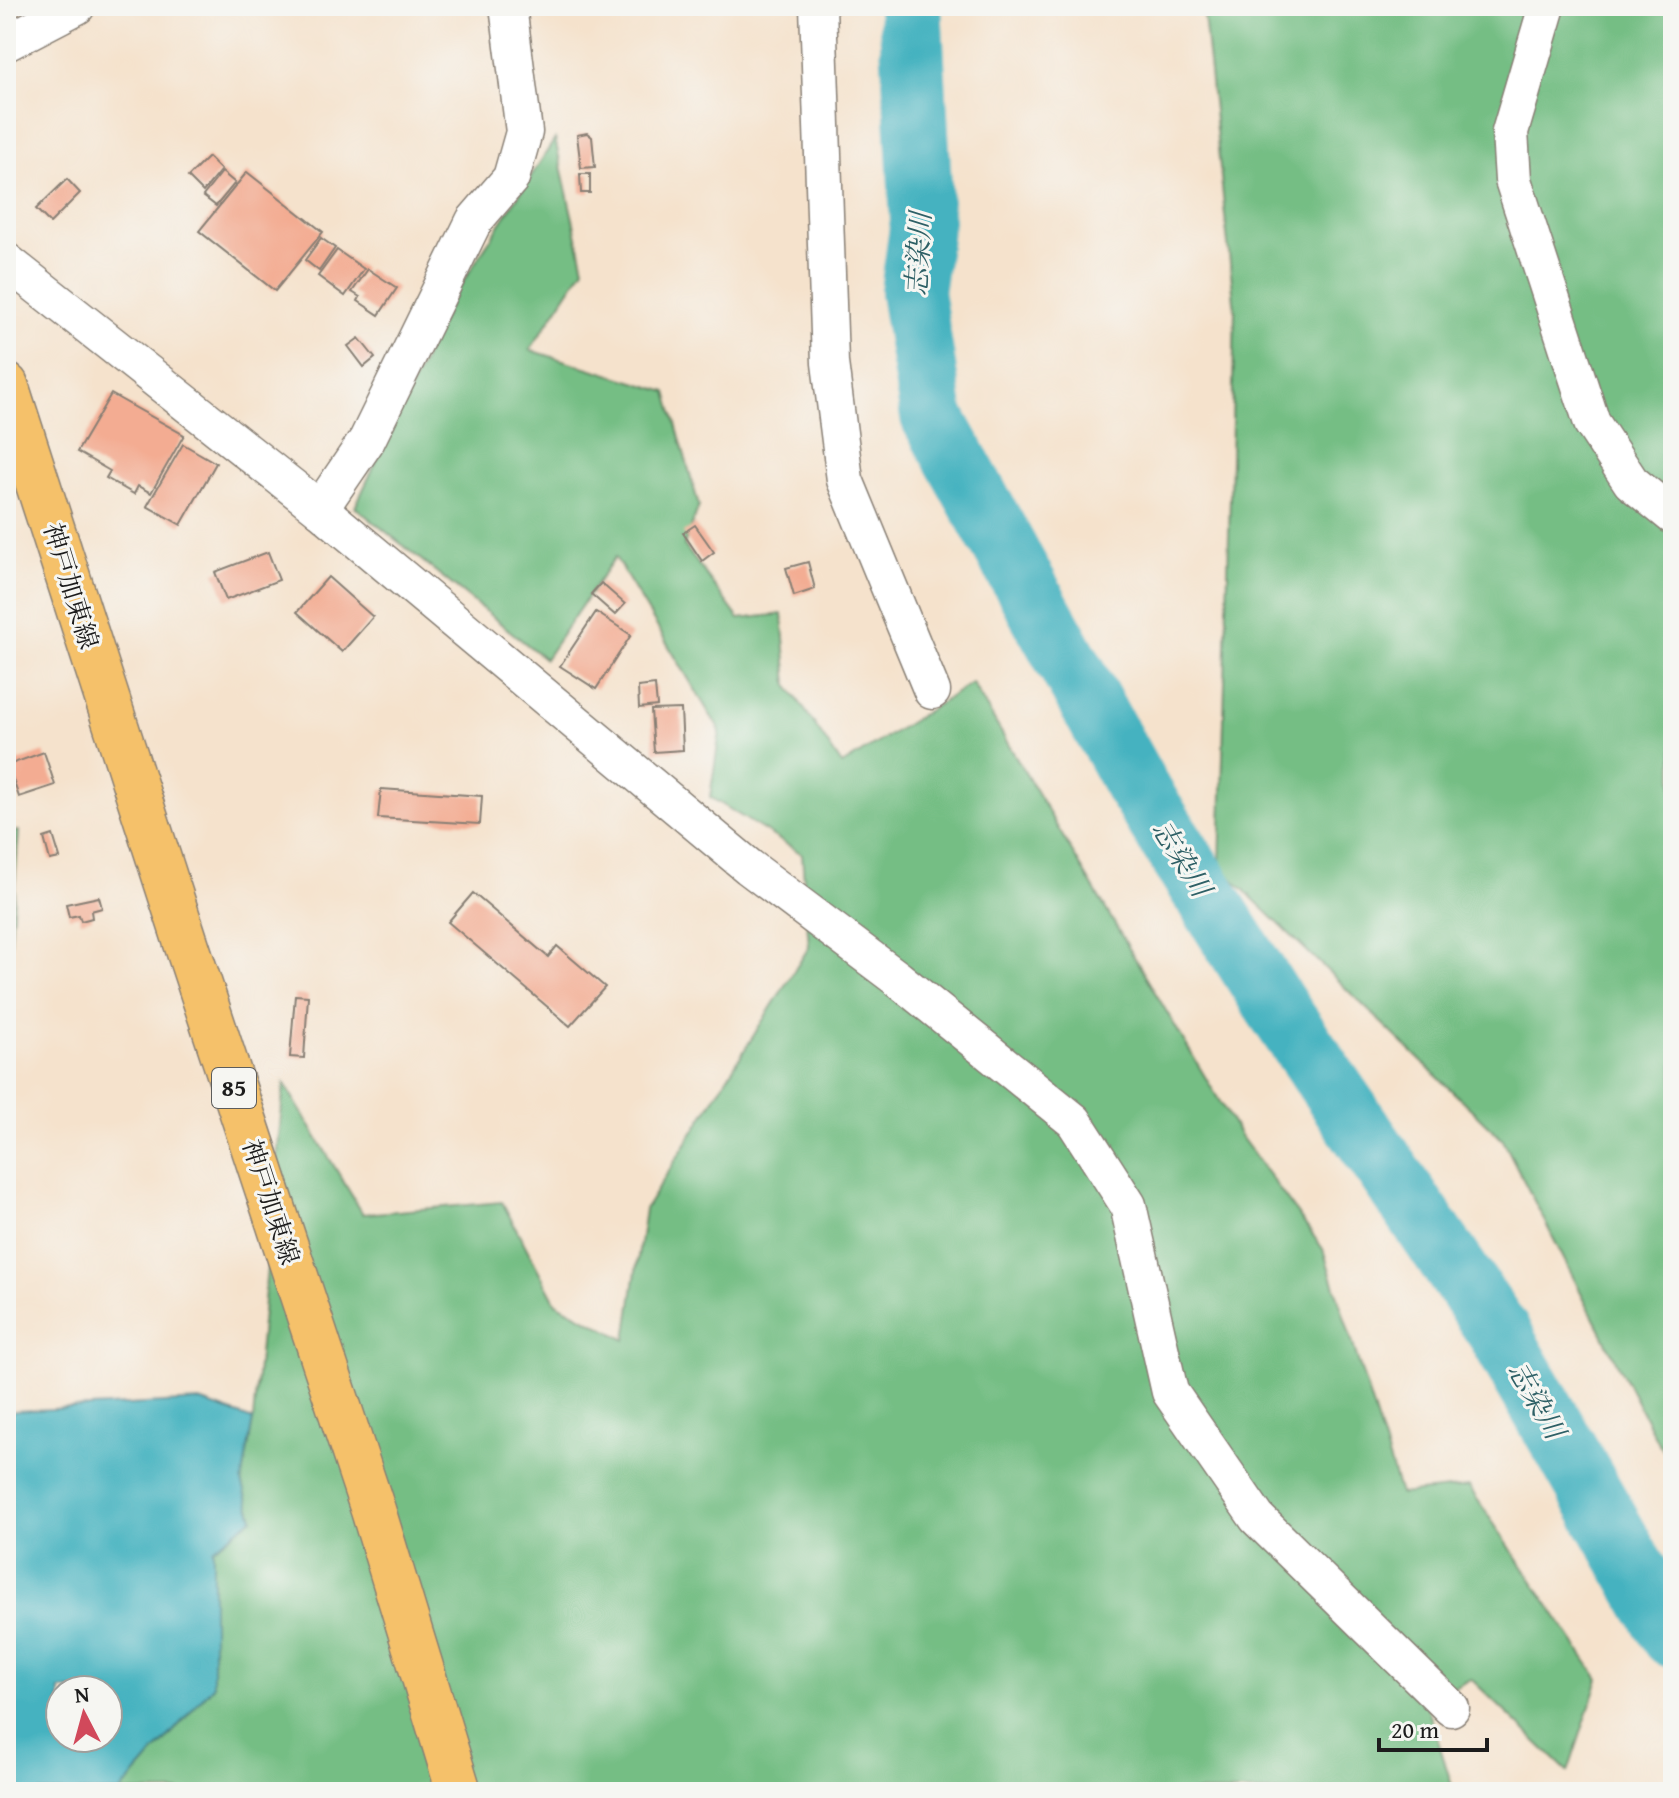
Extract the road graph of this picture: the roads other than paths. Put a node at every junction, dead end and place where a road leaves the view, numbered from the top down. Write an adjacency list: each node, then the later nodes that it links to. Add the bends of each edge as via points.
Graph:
1 (77, 6): 5 (street)
2 (508, 6): 8 (street, via 524,132 511,178 474,221 367,440)
3 (818, 6): 10 (street, via 830,363 845,480)
4 (1547, 6): 9 (street, via 1510,132 1513,180 1592,423 1631,482)
5 (6, 43)
6 (6, 261): 8 (street)
7 (6, 385): 12 (main road, 神戸加東線 / 85, via 373,1510)
8 (320, 509): 11 (street, via 749,867 1074,1121 1128,1205 1170,1392 1257,1518)
9 (1673, 516)
10 (932, 691)
11 (1451, 1708)
12 (459, 1792)

